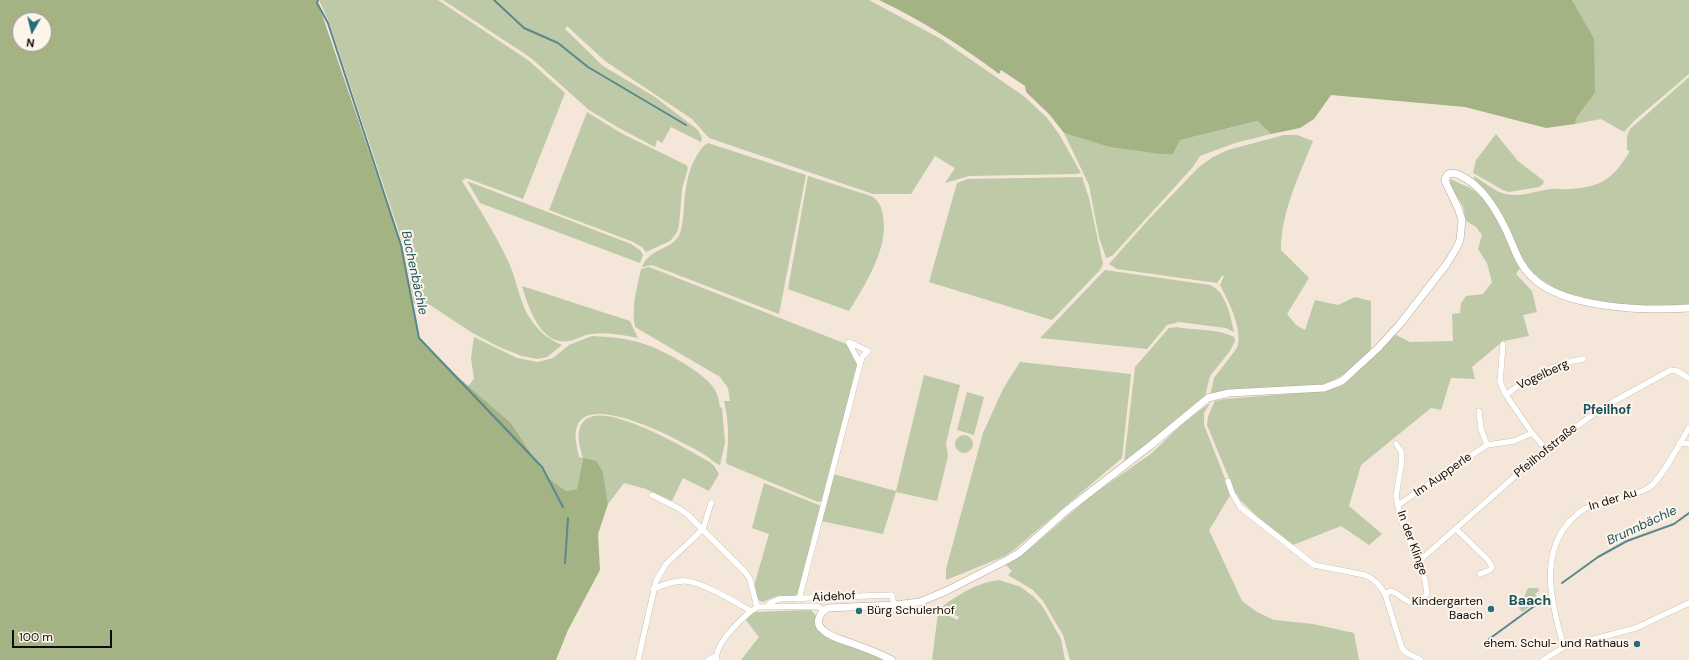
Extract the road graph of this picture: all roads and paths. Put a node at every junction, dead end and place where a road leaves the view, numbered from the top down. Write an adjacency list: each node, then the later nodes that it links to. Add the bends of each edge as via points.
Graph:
1 (1689, 308): 27 (street, via 1624,308 1595,304 1554,292 1532,277 1522,265 1506,230 1485,195 1469,180 1454,173 1448,174 1445,181 1462,220 1460,240 1456,249 1400,324 1342,381 1324,388 1229,393 1208,398 1151,446 1066,511 1020,553 930,598 920,602)
2 (1503, 344): 6 (street, Vogelberg, via 1500,382)
3 (1583, 359): 6 (street, Vogelberg, via 1543,372 1515,387)
4 (860, 364): 25 (street)
5 (1689, 378): 14 (street, Pfeilhofstraße, via 1677,371 1666,372 1602,408)
6 (1506, 395): 9 (street, Vogelberg)
7 (1479, 411): 13 (street, via 1480,429)
8 (1689, 428): 10 (street, In der Au)
9 (1532, 433): 13 (street, Im Aupperle, via 1514,441); 14 (street, Vogelberg)
10 (1680, 443): 12 (street); 32 (street, In der Au, via 1649,488 1586,508 1560,533 1552,561 1551,587 1556,621)
11 (1396, 444): 18 (street, In der Klinge, via 1402,460 1396,496)
12 (1689, 444)
13 (1487, 445): 18 (street, Im Aupperle)
14 (1546, 449): 19 (street, Pfeilhofstraße)
15 (1228, 481): 24 (street, via 1240,507 1314,565 1365,575 1380,586)
16 (652, 495): 20 (street, via 680,509)
17 (711, 503): 20 (street)
18 (1398, 505): 21 (street, In der Klinge)
19 (1456, 528): 21 (street, Pfeilhofstraße); 22 (street, via 1492,567)
20 (703, 529): 23 (street, via 666,564); 29 (street, via 750,579)
21 (1418, 562): 24 (street, In der Klinge, via 1428,587 1423,599 1414,603 1391,591)
22 (1480, 574)
23 (653, 589): 31 (street, via 670,583 690,582); 35 (street)
24 (1385, 594): 34 (street, via 1402,648)
25 (798, 599): 27 (street, Aidehof, via 892,595); 28 (street, Aidehof, via 779,599)
26 (1689, 603): 32 (street, via 1636,628)
27 (894, 605): 30 (street)
28 (768, 606): 29 (street); 30 (street, via 815,606)
29 (757, 607): 31 (street)
30 (824, 610): 37 (street, via 818,621 822,630)
31 (751, 611): 33 (street, via 727,636)
32 (1564, 647): 39 (street)
33 (717, 658): 36 (street)
34 (1410, 658): 38 (street)
35 (638, 660)
36 (708, 660)
37 (892, 660)
38 (1421, 660)
39 (1543, 660)

